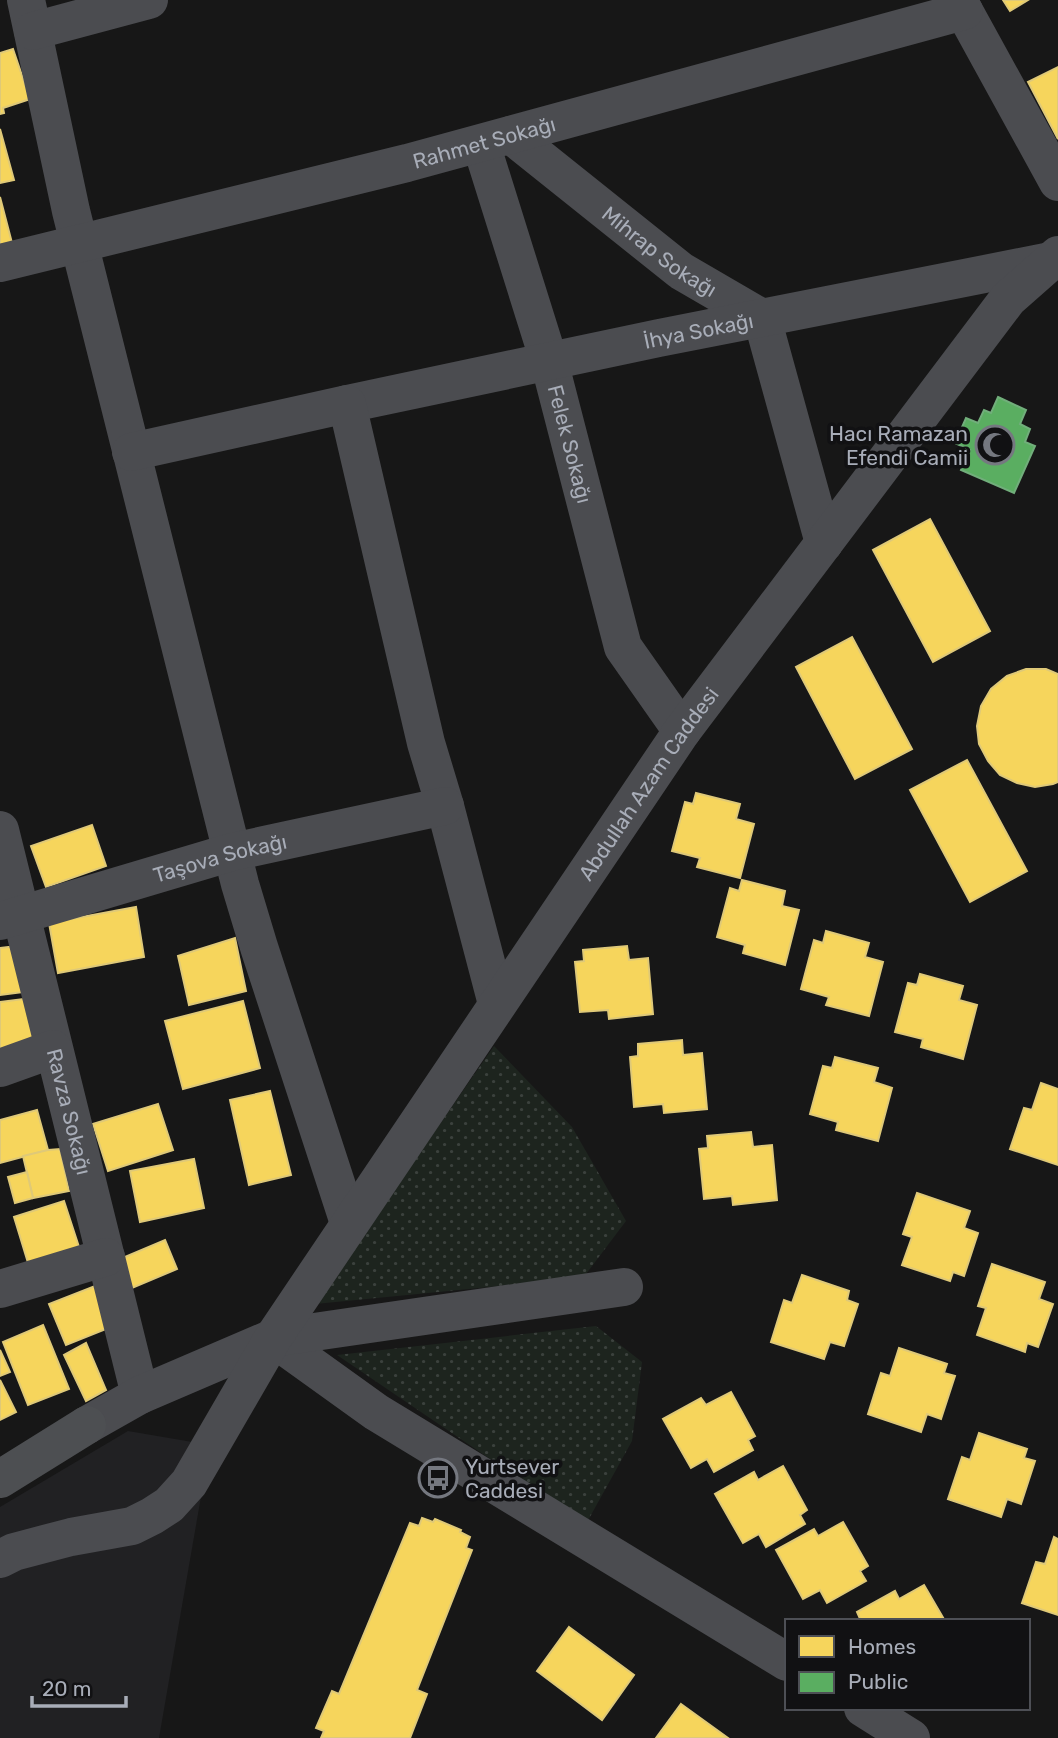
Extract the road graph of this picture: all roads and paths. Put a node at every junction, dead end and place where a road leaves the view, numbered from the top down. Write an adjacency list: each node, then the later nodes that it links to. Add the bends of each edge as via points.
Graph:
1 (149, 0): 3 (street)
2 (961, 5): 4 (street, Rahmet Sokağı); 5 (street)
3 (30, 16): 6 (street)
4 (496, 139): 6 (street, Rahmet Sokağı); 9 (street, Mihrap Sokağı, via 681,271); 10 (street, Felek Sokağı)
5 (1058, 182)
6 (78, 242): 8 (street, Rahmet Sokağı); 12 (street)
7 (1054, 258): 9 (street, İhya Sokağı); 13 (street, Abdullah Azam Caddesi, via 1008,299)
8 (0, 262)
9 (762, 318): 10 (street, İhya Sokağı); 13 (street)
10 (549, 361): 11 (street, İhya Sokağı); 14 (street, Felek Sokağı, via 622,647)
11 (347, 404): 12 (street, İhya Sokağı); 15 (street, via 426,743)
12 (131, 452): 17 (street)
13 (824, 543): 14 (street, Abdullah Azam Caddesi)
14 (682, 731): 19 (street, Abdullah Azam Caddesi)
15 (445, 806): 17 (street, Taşova Sokağı); 19 (street)
16 (0, 830): 18 (street, Ravza Sokağı)
17 (232, 852): 18 (street, Taşova Sokağı); 22 (street)
18 (10, 918): 20 (street, Ravza Sokağı)
19 (497, 1004): 22 (street, Abdullah Azam Caddesi)
20 (53, 1049): 21 (street); 23 (street, Ravza Sokağı)
21 (0, 1068)
22 (349, 1223): 26 (street, Abdullah Azam Caddesi)
23 (106, 1257): 25 (street); 27 (street, Ravza Sokağı)
24 (624, 1287): 26 (street)
25 (0, 1289)
26 (273, 1338): 27 (street); 31 (street, Abdullah Azam Caddesi, via 189,1483 169,1504 132,1526 60,1539); 32 (street, via 376,1412)
27 (140, 1395): 28 (street)
28 (88, 1425): 29 (main road); 30 (main road)
29 (0, 1457)
30 (0, 1479)
31 (0, 1559)
32 (785, 1661)
33 (866, 1710): 34 (street)
34 (911, 1738)

